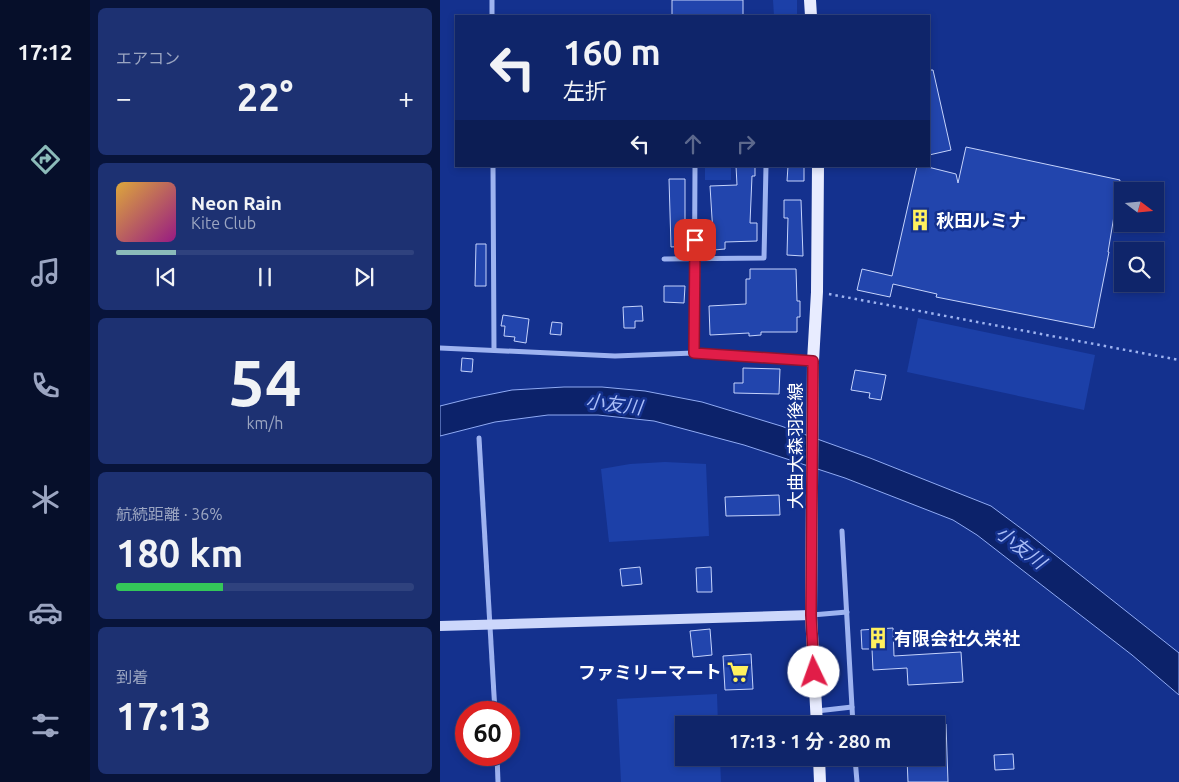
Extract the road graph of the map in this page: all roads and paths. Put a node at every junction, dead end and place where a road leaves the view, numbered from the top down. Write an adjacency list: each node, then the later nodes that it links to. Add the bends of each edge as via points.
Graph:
1 (492, 0): 3 (street)
2 (810, 0): 4 (main road)
3 (492, 15)
4 (812, 15)
5 (492, 167): 13 (street)
6 (695, 167): 9 (street)
7 (766, 167): 9 (street, via 764,258)
8 (818, 167): 11 (main road, 大曲大森羽後線)
9 (695, 258): 10 (street); 14 (street)
10 (664, 259)
11 (817, 292): 15 (path); 16 (main road, 大曲大森羽後線)
12 (440, 348): 13 (street)
13 (494, 350): 14 (street, via 615,356)
14 (694, 353): 16 (street)
15 (1179, 360)
16 (813, 361): 20 (main road, 大曲大森羽後線)
17 (479, 438): 21 (street)
18 (842, 531): 19 (street)
19 (847, 612): 20 (street); 24 (street)
20 (811, 615): 21 (street); 25 (main road, 大曲大森羽後線)
21 (490, 623): 22 (street); 23 (street)
22 (440, 626)
23 (494, 701)
24 (852, 707): 25 (street); 27 (street)
25 (816, 711): 26 (main road, 大曲大森羽後線)
26 (816, 716)
27 (852, 716)
28 (497, 766): 31 (street)
29 (819, 766): 32 (main road)
30 (856, 766): 33 (street)
31 (498, 782)
32 (820, 782)
33 (857, 782)

